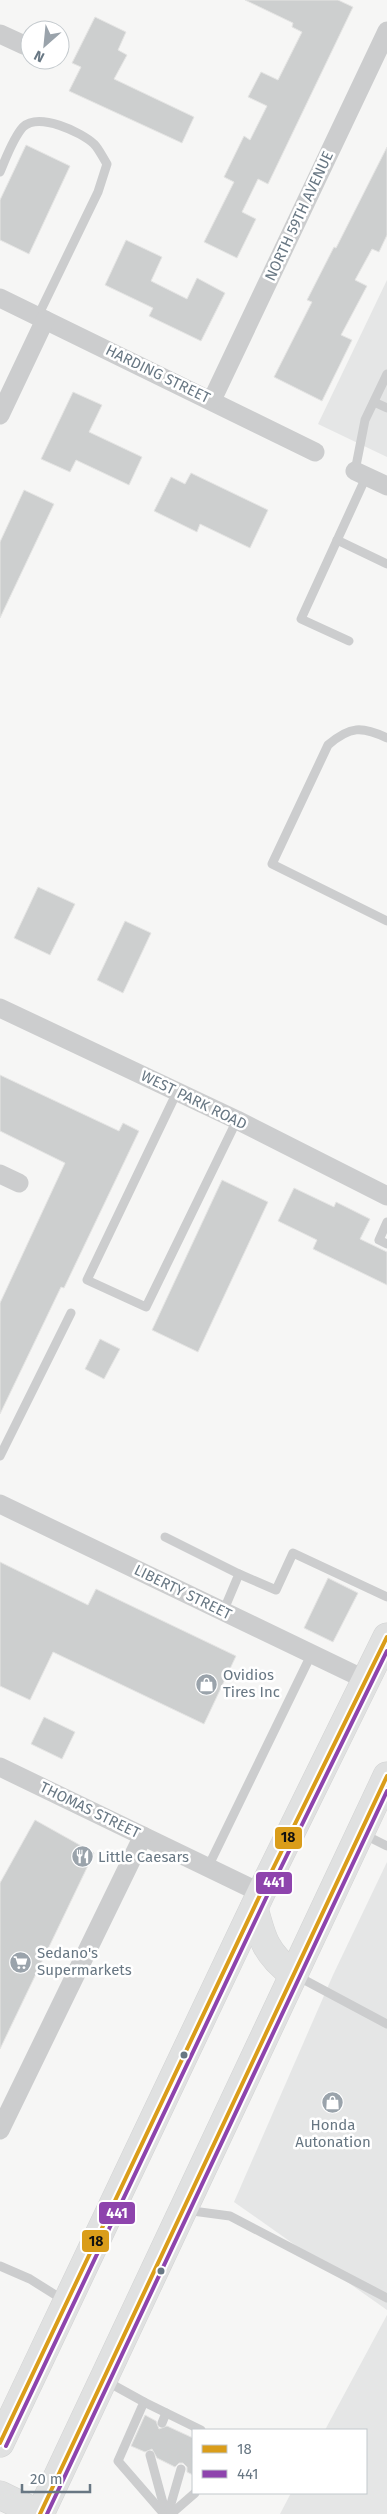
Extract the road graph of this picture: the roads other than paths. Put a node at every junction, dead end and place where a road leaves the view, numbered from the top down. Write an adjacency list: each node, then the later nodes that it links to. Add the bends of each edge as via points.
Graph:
1 (387, 31): 8 (street, NORTH 59TH AVENUE)
2 (0, 34): 3 (street)
3 (20, 43)
4 (0, 172): 6 (lane, via 23,127 34,121 48,121 95,144 107,164 98,192)
5 (0, 298): 6 (street, HARDING STREET)
6 (41, 318): 8 (street, HARDING STREET); 11 (street)
7 (387, 374): 9 (lane)
8 (212, 400): 12 (street, HARDING STREET)
9 (374, 402): 10 (lane); 13 (lane, via 360,436)
10 (387, 408)
11 (0, 415)
12 (315, 452)
13 (361, 474): 14 (street); 15 (lane)
14 (387, 486)
15 (337, 540): 16 (lane); 17 (lane, via 301,619)
16 (387, 564)
17 (350, 641)
18 (387, 738): 19 (lane, via 369,729 343,732 328,745 272,864)
19 (387, 922)
20 (0, 1008): 21 (street, WEST PARK ROAD)
21 (177, 1092): 22 (street, WEST PARK ROAD); 22 (lane, via 87,1280 146,1307)
22 (237, 1120): 25 (street, WEST PARK ROAD)
23 (0, 1174): 24 (street)
24 (19, 1183)
25 (387, 1196)
26 (387, 1222): 27 (lane, via 379,1240)
27 (387, 1244)
28 (71, 1313): 29 (lane)
29 (0, 1456)
30 (0, 1504): 34 (street, LIBERTY STREET)
31 (165, 1537): 32 (lane)
32 (240, 1574): 33 (lane, via 276,1590 293,1552); 34 (lane)
33 (387, 1597)
34 (223, 1612): 36 (street, LIBERTY STREET)
35 (387, 1637): 37 (main road)
36 (311, 1655): 37 (street, LIBERTY STREET); 43 (lane)
37 (366, 1680): 44 (main road)
38 (0, 1767): 41 (street, THOMAS STREET)
39 (387, 1776): 40 (main road)
40 (360, 1833): 42 (lane); 45 (main road)
41 (143, 1836): 43 (street, THOMAS STREET); 47 (street)
42 (387, 1846)
43 (208, 1867): 44 (street, THOMAS STREET)
44 (257, 1900): 45 (main road, via 265,1945 276,1961); 51 (main road)
45 (293, 1974): 46 (lane); 48 (main road)
46 (387, 2024)
47 (0, 2130)
48 (182, 2210): 50 (lane, via 230,2216); 52 (main road)
49 (0, 2266): 51 (lane, via 30,2279)
50 (387, 2298)
51 (67, 2302): 57 (main road)
52 (103, 2379): 53 (lane); 62 (main road)
53 (144, 2402): 54 (lane); 63 (lane, via 118,2461)
54 (166, 2413): 55 (lane); 56 (lane)
55 (162, 2423)
56 (197, 2429)
57 (0, 2443)
58 (150, 2455): 63 (lane)
59 (181, 2469): 63 (lane)
60 (194, 2494): 63 (lane)
61 (0, 2495): 62 (main road)
62 (39, 2514)
63 (167, 2514)

